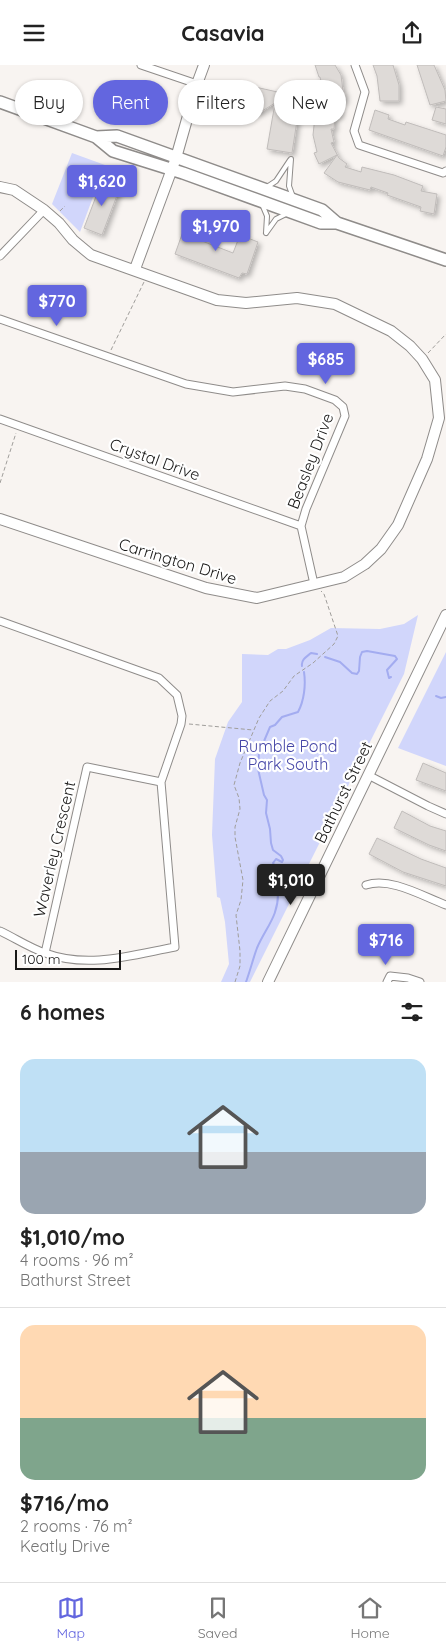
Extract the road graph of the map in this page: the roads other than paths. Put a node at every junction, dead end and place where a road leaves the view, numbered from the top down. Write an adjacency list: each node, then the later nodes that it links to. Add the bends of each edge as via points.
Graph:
1 (141, 65): 4 (street)
2 (204, 65): 5 (street)
3 (354, 65): 11 (street, via 365,92 354,131 359,145 443,173)
4 (185, 80)
5 (198, 80)
6 (0, 103): 8 (main road)
7 (185, 125): 9 (street)
8 (96, 137): 9 (main road, via 118,136); 10 (main road, via 113,151)
9 (176, 158): 10 (street); 13 (main road)
10 (172, 170): 15 (main road); 21 (street)
11 (446, 171)
12 (0, 187): 16 (street, Carrington Drive, via 14,190)
13 (264, 189): 14 (main road); 14 (lane, via 276,181 291,159 289,186)
14 (294, 199): 18 (main road, via 322,209)
15 (261, 202): 17 (main road); 17 (lane, via 267,216 266,233 276,219)
16 (44, 210): 19 (street); 21 (street, Carrington Drive, via 91,255)
17 (290, 212): 18 (main road, via 322,223)
18 (336, 223): 20 (main road)
19 (0, 256)
20 (446, 260)
21 (134, 269): 26 (street, Carrington Drive, via 217,300 246,303 297,298 335,304 391,331 422,359 435,380 439,418 427,459 398,525 381,549 365,564 344,577)
22 (0, 319): 25 (street, Beasley Drive, via 186,384 233,392 285,386 305,389 335,400 343,407 345,416)
23 (0, 419): 25 (street, Crystal Drive)
24 (0, 519): 26 (street, Carrington Drive, via 206,588 238,595 257,598)
25 (301, 526): 26 (street, Beasley Drive)
26 (314, 584)
27 (446, 615): 29 (street, Bathurst Street)
28 (0, 621): 30 (street, via 159,678 177,695 181,723)
29 (368, 775): 31 (street); 36 (street, Bathurst Street)
30 (161, 782): 35 (street, Waverley Crescent, via 87,767); 35 (street, via 175,947 95,961 74,961)
31 (446, 814)
32 (366, 885): 33 (street, via 375,882 392,884)
33 (446, 905)
34 (0, 931): 35 (street)
35 (45, 953)
36 (268, 982)
37 (387, 982): 38 (street, via 390,976)
38 (420, 982)

